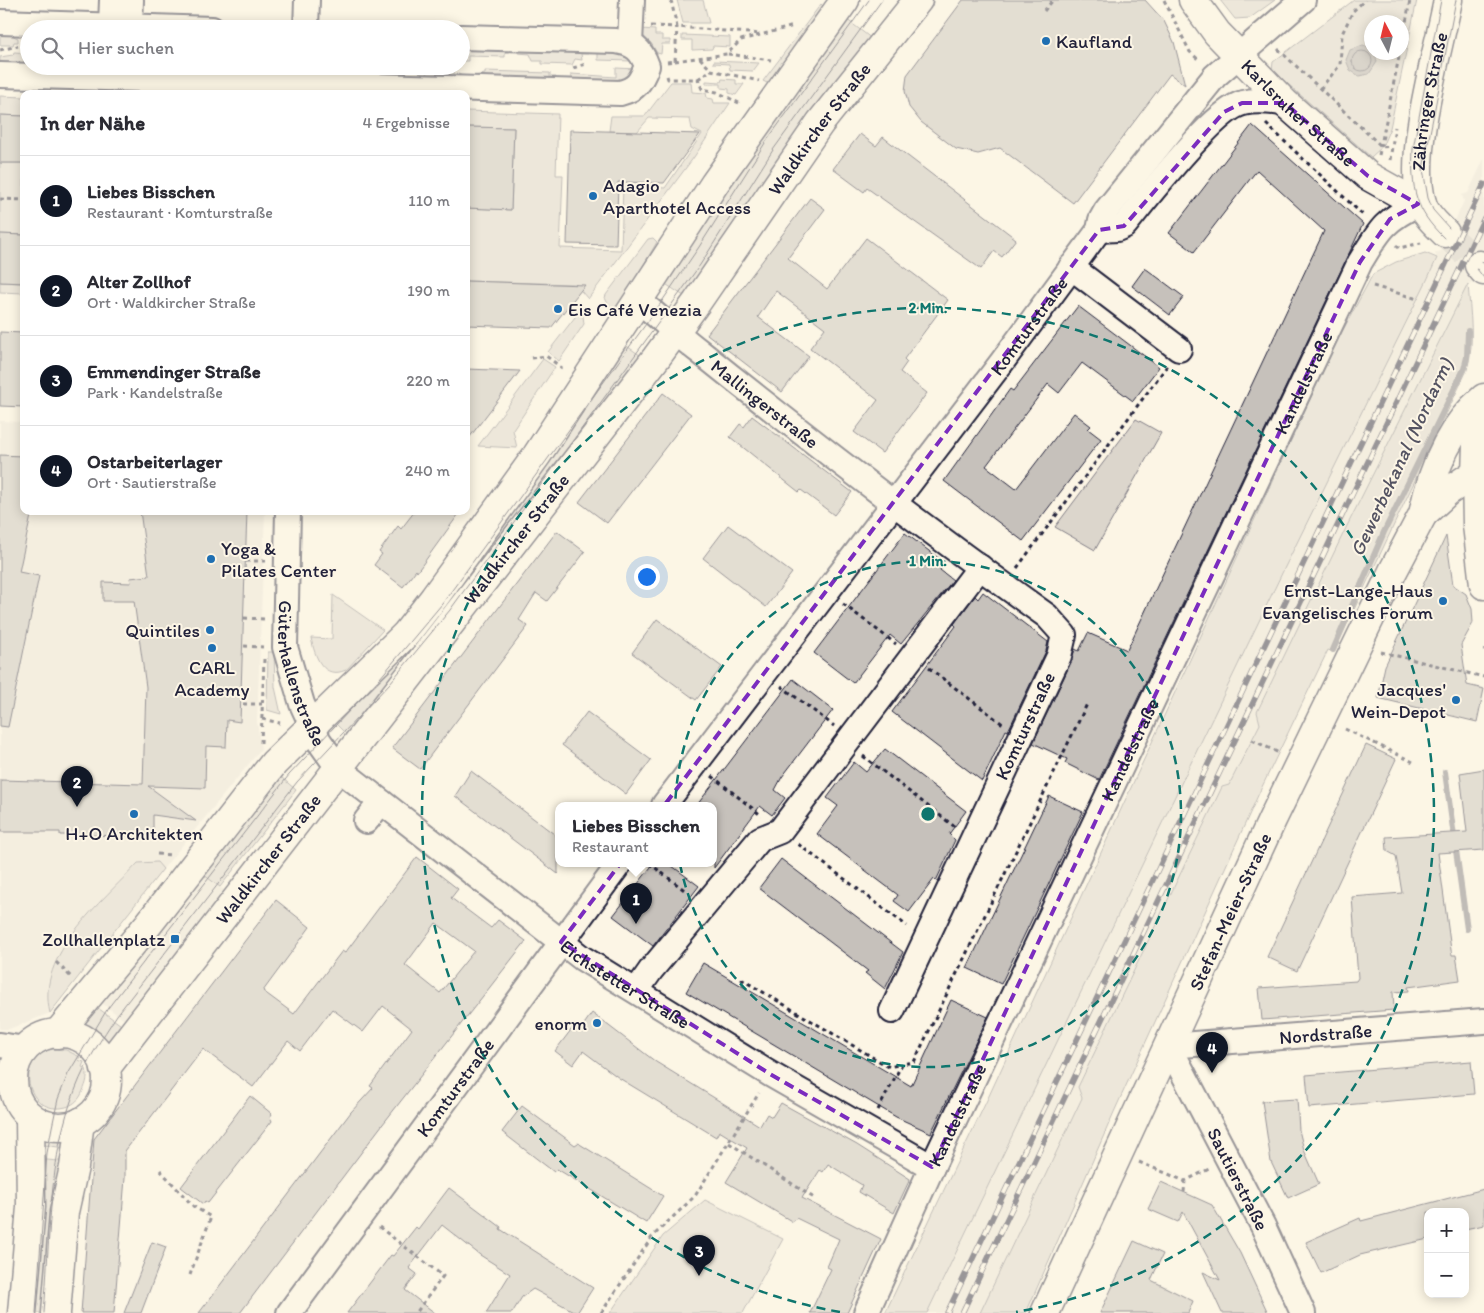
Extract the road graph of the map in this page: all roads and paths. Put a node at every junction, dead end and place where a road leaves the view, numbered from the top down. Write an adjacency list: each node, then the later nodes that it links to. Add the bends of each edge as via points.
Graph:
1 (112, 0): 17 (street)
2 (131, 0): 18 (street)
3 (307, 0): 19 (street)
4 (632, 0): 27 (street)
5 (671, 0): 23 (path)
6 (845, 0): 58 (main road, Waldkircher Straße, via 715,183)
7 (918, 0): 59 (main road, Waldkircher Straße, via 820,123)
8 (1053, 0): 15 (path)
9 (1164, 0): 41 (path)
10 (1193, 0): 31 (main road, Karlsruher Straße, via 1217,33)
11 (1304, 0): 25 (street, Komturstraße)
12 (1365, 0): 43 (path, via 1352,11 1342,34 1340,66)
13 (1410, 0): 16 (path)
14 (1448, 0): 51 (main road, Zähringer Straße, via 1418,152)
15 (1044, 12)
16 (1407, 15)
17 (118, 20)
18 (123, 20)
19 (306, 20)
20 (0, 22): 21 (street)
21 (20, 23)
22 (794, 26): 24 (path)
23 (677, 27): 24 (path); 35 (path)
24 (764, 34): 30 (path, via 742,40)
25 (1262, 34): 31 (street, Komturstraße); 43 (path)
26 (470, 37): 27 (street)
27 (630, 44): 40 (street, via 642,51 647,66 641,82 632,90 620,93)
28 (20, 46): 29 (path)
29 (0, 50)
30 (727, 54): 32 (path); 33 (path)
31 (1239, 54): 41 (street, Komturstraße); 44 (main road, Karlsruher Straße)
32 (700, 58): 35 (path); 36 (path)
33 (770, 60)
34 (1398, 60): 48 (path)
35 (675, 61): 38 (path, via 667,62 668,79)
36 (711, 70): 38 (path); 39 (path)
37 (0, 75): 42 (street)
38 (698, 79): 45 (path, via 702,89)
39 (756, 79)
40 (305, 81): 42 (street)
41 (1208, 85): 46 (street, via 1215,96); 52 (street, Komturstraße, via 1106,211)
42 (98, 86)
43 (1320, 88): 48 (path)
44 (1286, 103): 46 (street, via 1265,101); 51 (main road, Karlsruher Straße, via 1368,176)
45 (739, 104)
46 (1233, 107): 52 (street, via 1181,157 1124,226); 53 (path, via 1352,202)
47 (1391, 146): 48 (path)
48 (1382, 147)
49 (0, 199): 50 (path)
50 (20, 200)
51 (1420, 204): 53 (street, Kandelstraße, via 1394,216); 54 (main road, via 1428,215)
52 (1100, 230): 55 (street, Komturstraße)
53 (1379, 232): 54 (path, via 1400,248); 126 (street, Kandelstraße, via 1360,262)
54 (1434, 238)
55 (1071, 267): 60 (street, Komturstraße); 66 (street, Komturstraße)
56 (1368, 284): 57 (path)
57 (1418, 298)
58 (638, 300): 59 (street, Mallingerstraße); 87 (main road, Waldkircher Straße, via 532,462 428,606 406,634)
59 (676, 331): 66 (street, Mallingerstraße); 94 (main road, Waldkircher Straße)
60 (1179, 349): 74 (path)
61 (531, 358): 62 (path, via 546,356)
62 (562, 368)
63 (1484, 398): 67 (main road, Stefan-Meier-Straße, via 1466,412 1449,439 1429,484)
64 (1484, 427): 65 (main road, via 1477,445)
65 (1480, 470): 67 (main road, Stefan-Meier-Straße, via 1446,492); 69 (main road)
66 (894, 503): 72 (street, Komturstraße); 80 (street, Komturstraße)
67 (1423, 514): 114 (main road, Stefan-Meier-Straße, via 1276,812)
68 (288, 515): 87 (street, Güterhallenstraße, via 285,647 295,684)
69 (1482, 548): 73 (main road)
70 (246, 561): 71 (path)
71 (259, 561)
72 (980, 567): 74 (street, Komturstraße); 90 (street)
73 (1484, 585)
74 (1005, 586): 99 (street, Komturstraße, via 1047,616 1064,635 1059,656)
75 (244, 618): 76 (path)
76 (258, 618)
77 (244, 646): 78 (path)
78 (258, 647)
79 (1381, 652): 81 (path)
80 (764, 674): 90 (path); 93 (street, Komturstraße)
81 (1484, 678)
82 (1088, 702): 116 (path, via 914,1062)
83 (243, 704): 84 (path)
84 (262, 704)
85 (262, 719): 86 (path)
86 (281, 723)
87 (313, 726): 94 (street, Güterhallenstraße, via 324,750); 113 (main road, Waldkircher Straße, via 274,763)
88 (1345, 729): 92 (path)
89 (1252, 740): 91 (path)
90 (849, 741): 98 (street); 99 (path)
91 (1272, 750)
92 (1413, 762)
93 (696, 763): 96 (street, Komturstraße); 98 (path)
94 (340, 768): 95 (street, Eichstetter Straße); 117 (main road, Waldkircher Straße)
95 (381, 802): 97 (street); 106 (street, Eichstetter Straße)
96 (666, 802)
97 (366, 821)
98 (780, 831): 104 (street, via 760,839); 105 (path)
99 (972, 840): 105 (street, Komturstraße)
100 (156, 854): 101 (path, via 171,855)
101 (177, 859)
102 (617, 867): 106 (street, Komturstraße)
103 (654, 867): 104 (path)
104 (706, 906): 110 (street)
105 (925, 940): 111 (street, Komturstraße)
106 (561, 942): 110 (street, Eichstetter Straße); 131 (street, Komturstraße)
107 (56, 962): 109 (path)
108 (741, 978): 116 (path, via 889,1067)
109 (79, 986)
110 (637, 990): 118 (street, Eichstetter Straße)
111 (892, 1011)
112 (1484, 1021): 114 (street, Nordstraße)
113 (57, 1034): 115 (main road); 117 (main road, via 76,1036 86,1042 98,1053)
114 (1169, 1046): 124 (street, Sautierstraße); 139 (main road, Stefan-Meier-Straße)
115 (12, 1047): 119 (main road, via 16,1065)
116 (902, 1064): 122 (path)
117 (105, 1069): 121 (main road, via 106,1085 102,1100 93,1113)
118 (770, 1074): 122 (street, Eichstetter Straße); 123 (path)
119 (6, 1079): 120 (main road, via 17,1101)
120 (30, 1116): 121 (main road, via 52,1126 64,1127); 133 (main road, via 31,1207)
121 (80, 1122): 134 (main road, via 64,1212)
122 (866, 1130): 126 (street, Eichstetter Straße)
123 (729, 1143): 130 (path); 137 (path, via 695,1196 652,1237)
124 (1229, 1159): 128 (path); 140 (street, Sautierstraße)
125 (1136, 1161): 128 (path)
126 (932, 1167): 138 (street, Kandelstraße)
127 (160, 1170): 132 (path, via 193,1206 210,1217)
128 (1185, 1181): 129 (path)
129 (1184, 1192)
130 (814, 1198)
131 (361, 1212): 135 (street, Komturstraße); 136 (path, via 443,1276)
132 (190, 1275)
133 (22, 1313)
134 (56, 1313)
135 (289, 1313)
136 (416, 1313)
137 (602, 1313)
138 (866, 1313)
139 (1045, 1313)
140 (1303, 1313)

